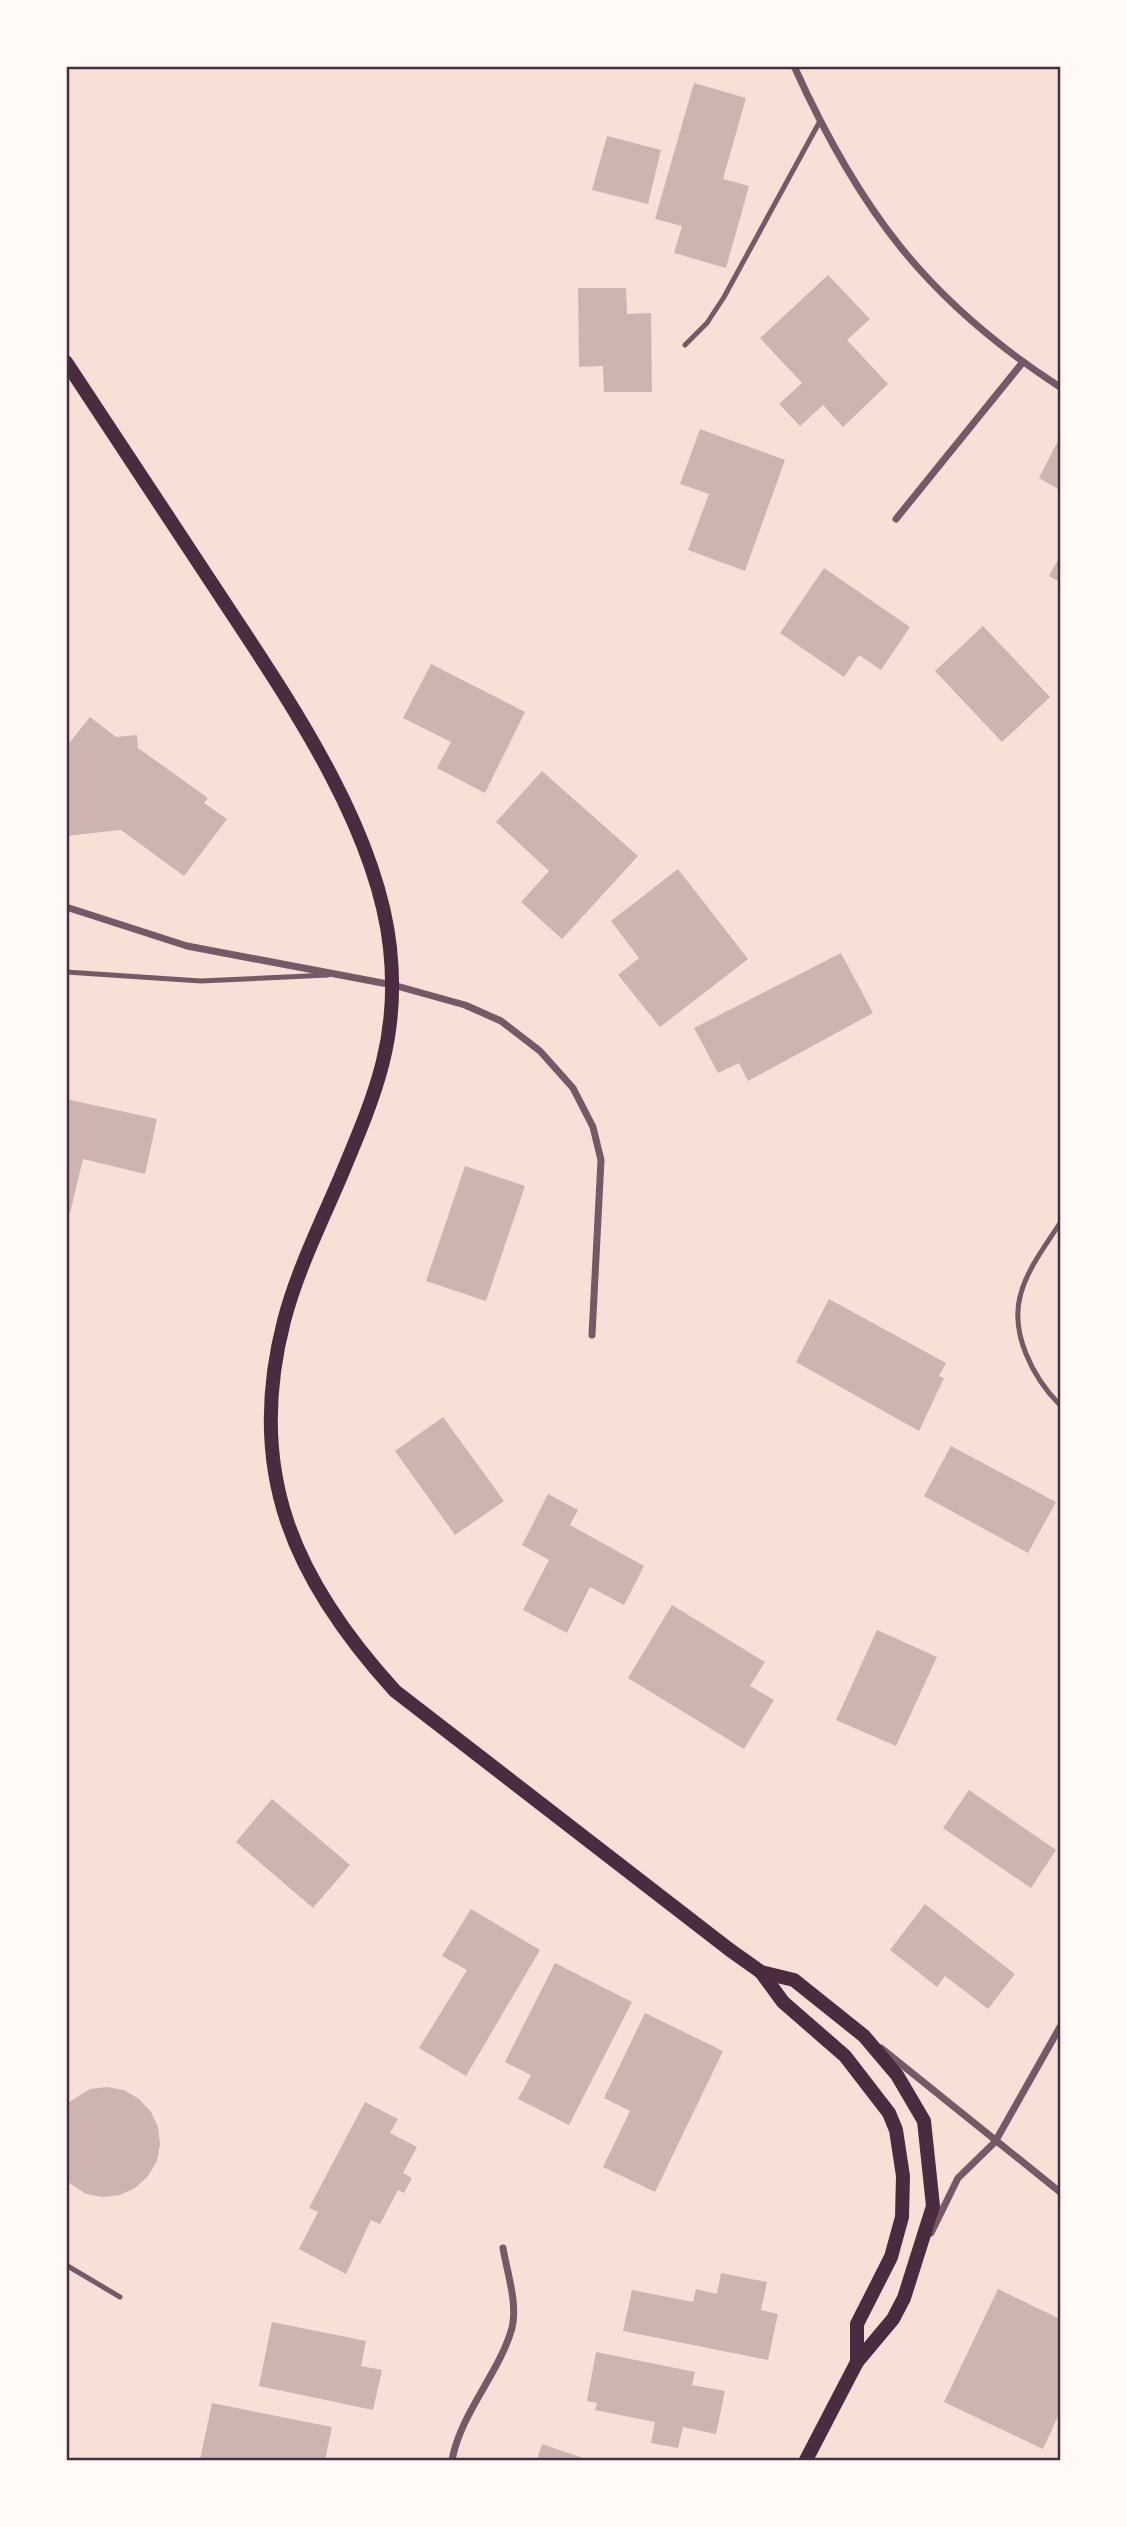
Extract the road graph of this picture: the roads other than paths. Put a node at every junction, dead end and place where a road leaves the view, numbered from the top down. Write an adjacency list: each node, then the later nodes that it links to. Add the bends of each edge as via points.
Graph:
1 (794, 66): 2 (street)
2 (820, 121): 3 (lane, via 724,298); 5 (street, via 890,237 950,303)
3 (685, 345)
4 (66, 362): 11 (main road, via 258,653 349,807 376,876)
5 (1023, 362): 6 (street); 7 (street)
6 (1060, 387)
7 (896, 519)
8 (66, 906): 10 (street, via 187,946)
9 (66, 972): 10 (lane, via 201,981)
10 (331, 975): 11 (street)
11 (393, 985): 13 (street, via 465,1005 501,1021 540,1051 573,1088 593,1127 601,1160); 15 (main road, via 391,1029 379,1085 299,1278 277,1358 271,1416 275,1482 292,1541 314,1587 352,1644 395,1691)
12 (1060, 1223): 14 (lane, via 1021,1292 1017,1313 1023,1346 1036,1375)
13 (592, 1335)
14 (1060, 1405)
15 (761, 1972): 17 (main road, via 794,1980); 24 (main road, via 783,2002 845,2056 896,2130 903,2176 902,2217 891,2258 857,2324)
16 (1060, 2027): 18 (street)
17 (864, 2036): 18 (street); 23 (main road, via 897,2075 924,2121 933,2206)
18 (995, 2142): 19 (street); 23 (street, via 958,2178 946,2197)
19 (1060, 2192)
20 (503, 2248): 25 (street, via 512,2326 459,2435)
21 (66, 2265): 22 (lane)
22 (120, 2297)
23 (904, 2298): 24 (main road, via 893,2319)
24 (857, 2362): 26 (main road)
25 (452, 2460)
26 (806, 2460)

